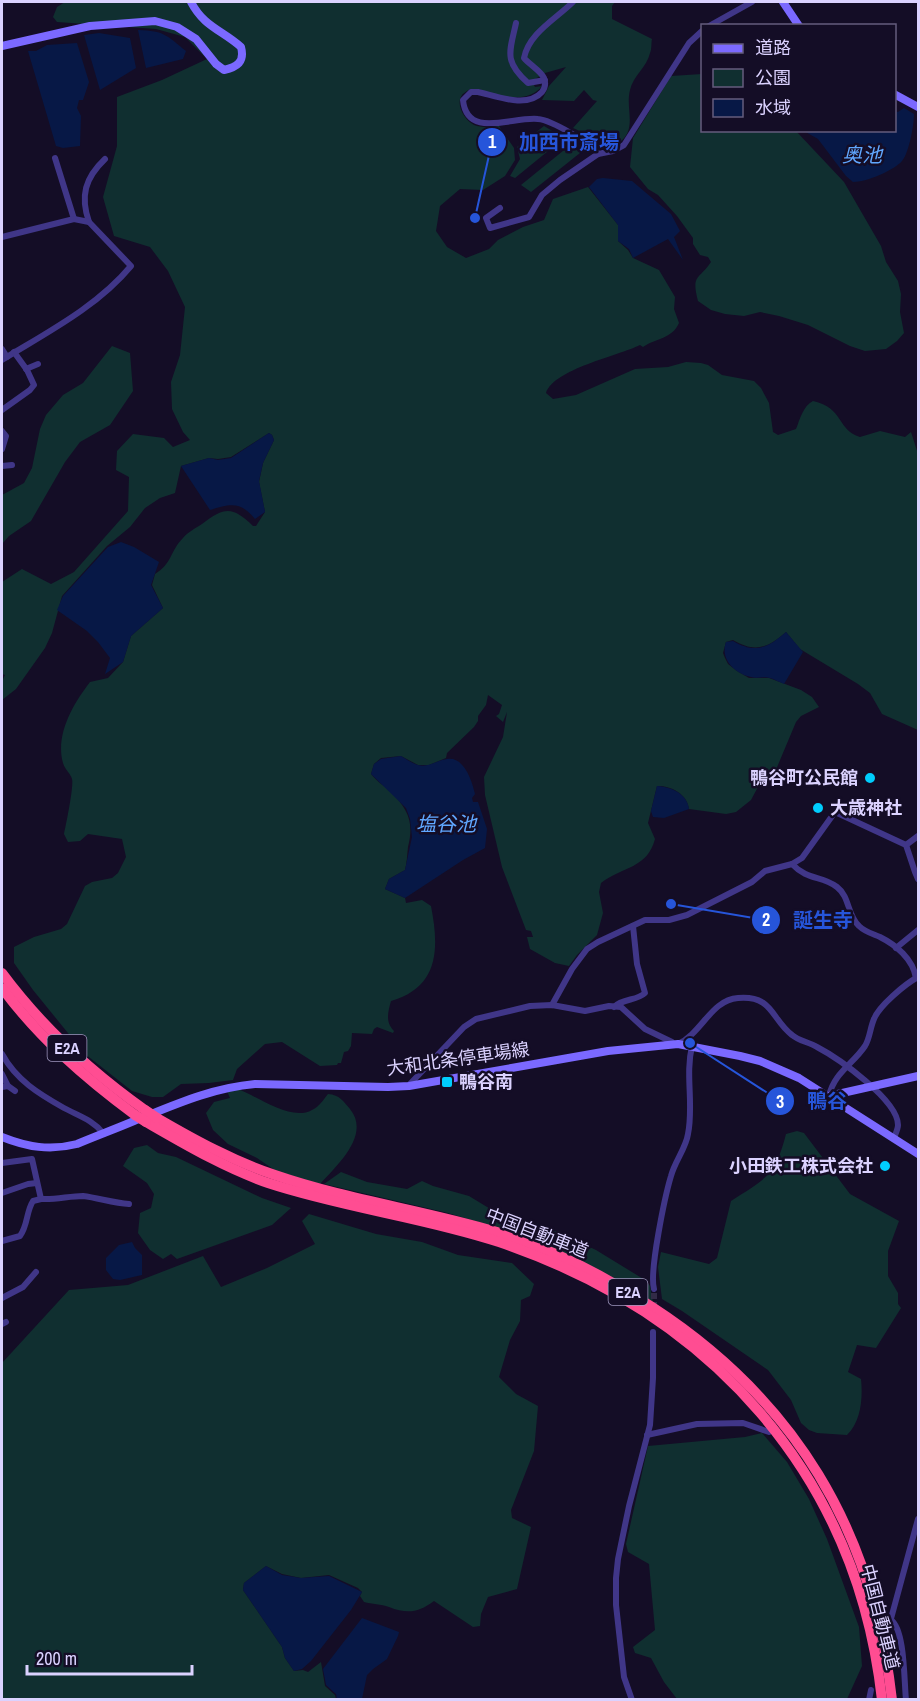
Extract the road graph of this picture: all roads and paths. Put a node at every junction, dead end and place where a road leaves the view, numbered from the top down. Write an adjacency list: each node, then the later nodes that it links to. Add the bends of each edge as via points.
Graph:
1 (190, 2): 9 (main road, via 204,21 242,47 241,62 236,67 224,70 196,39 177,27 155,21 90,26)
2 (573, 2): 10 (street, via 543,27 526,49 524,58)
3 (752, 2): 6 (street)
4 (783, 2): 7 (main road)
5 (516, 23): 10 (street, via 509,56 513,65 528,83)
6 (713, 24)
7 (798, 24)
8 (701, 32): 13 (street, via 689,43 629,140 613,151)
9 (2, 46)
10 (545, 80): 13 (street, via 542,91 523,101 471,92 463,100 464,110 471,119 484,124 542,119 587,143)
11 (896, 95): 12 (main road)
12 (918, 107)
13 (598, 154): 16 (street, via 542,195 529,217 490,228 486,218)
14 (55, 158): 17 (street)
15 (105, 159): 18 (street, via 85,186 83,197)
16 (500, 208)
17 (74, 219): 18 (street); 19 (street)
18 (89, 222): 21 (street, via 131,266 115,285)
19 (2, 237)
20 (2, 349): 22 (street)
21 (14, 352): 22 (street); 24 (street)
22 (4, 359)
23 (38, 364): 24 (street)
24 (26, 369): 25 (street, via 33,388)
25 (2, 410)
26 (7, 434): 27 (street)
27 (2, 449)
28 (12, 465): 29 (street)
29 (2, 466)
30 (918, 836): 31 (street)
31 (906, 845): 32 (street, via 836,812 802,858); 33 (street)
32 (792, 864): 34 (street, via 765,871 752,882 687,915 645,920); 36 (street, via 804,875 837,886 859,926)
33 (918, 879)
34 (633, 926): 40 (street, via 587,949); 41 (street, via 645,993)
35 (918, 930): 36 (street)
36 (896, 948): 38 (street, via 913,966)
37 (2, 973): 53 (highway, 中国自動車道 / E2A, via 41,1022)
38 (917, 977): 45 (street, via 879,1009 867,1043)
39 (2, 988): 53 (highway, 中国自動車道 / E2A, via 64,1058)
40 (552, 1005): 41 (street, via 585,1011); 48 (street, via 530,1006 476,1019)
41 (614, 1007): 42 (street, via 624,1009 645,1029)
42 (675, 1044): 43 (main road, 大和北条停車場線); 45 (street, via 695,1033 721,1003 748,998 769,1007 793,1036); 48 (main road, 大和北条停車場線, via 608,1051)
43 (692, 1046): 52 (main road, 大和北条停車場線, via 760,1061); 66 (street, via 689,1131 671,1176 655,1260)
44 (2, 1054): 55 (street, via 20,1080 96,1124)
45 (847, 1065): 50 (street); 52 (street, via 831,1086)
46 (2, 1074): 49 (street)
47 (918, 1076): 50 (main road)
48 (409, 1086): 55 (main road, 大和北条停車場線, via 234,1086 184,1100)
49 (5, 1087): 51 (street)
50 (872, 1087): 52 (main road); 57 (street, via 894,1113 898,1125)
51 (15, 1090)
52 (829, 1096): 57 (main road, 大和北条停車場線)
53 (140, 1112): 54 (highway, 中国自動車道 / E2A, bridge)
54 (152, 1120): 75 (highway, 中国自動車道 / E2A, via 211,1159 268,1183 461,1231 530,1254 616,1296 692,1347 765,1417 821,1499 860,1591 876,1655); 76 (highway, 中国自動車道 / E2A, via 275,1175 463,1222 535,1246 612,1283 698,1339 773,1411 830,1494 870,1588)
55 (103, 1133): 56 (main road, 大和北条停車場線, via 61,1148 30,1146)
56 (2, 1137)
57 (894, 1138): 58 (main road, 大和北条停車場線)
58 (918, 1154)
59 (2, 1163): 60 (street, via 32,1159)
60 (37, 1183): 61 (street); 62 (street)
61 (2, 1193)
62 (41, 1199): 63 (street, via 81,1196); 64 (street, via 31,1204 20,1236)
63 (129, 1204)
64 (2, 1241)
65 (36, 1272): 67 (street, via 23,1287)
66 (654, 1289)
67 (2, 1298)
68 (653, 1332): 70 (street)
69 (769, 1432): 70 (street, via 743,1423 697,1424)
70 (647, 1435): 73 (street, via 616,1578 624,1677)
71 (918, 1519): 77 (street, via 890,1623 896,1623 900,1640)
72 (871, 1690): 74 (street)
73 (632, 1700)
74 (869, 1700)
75 (882, 1700)
76 (892, 1700)
77 (906, 1700)

